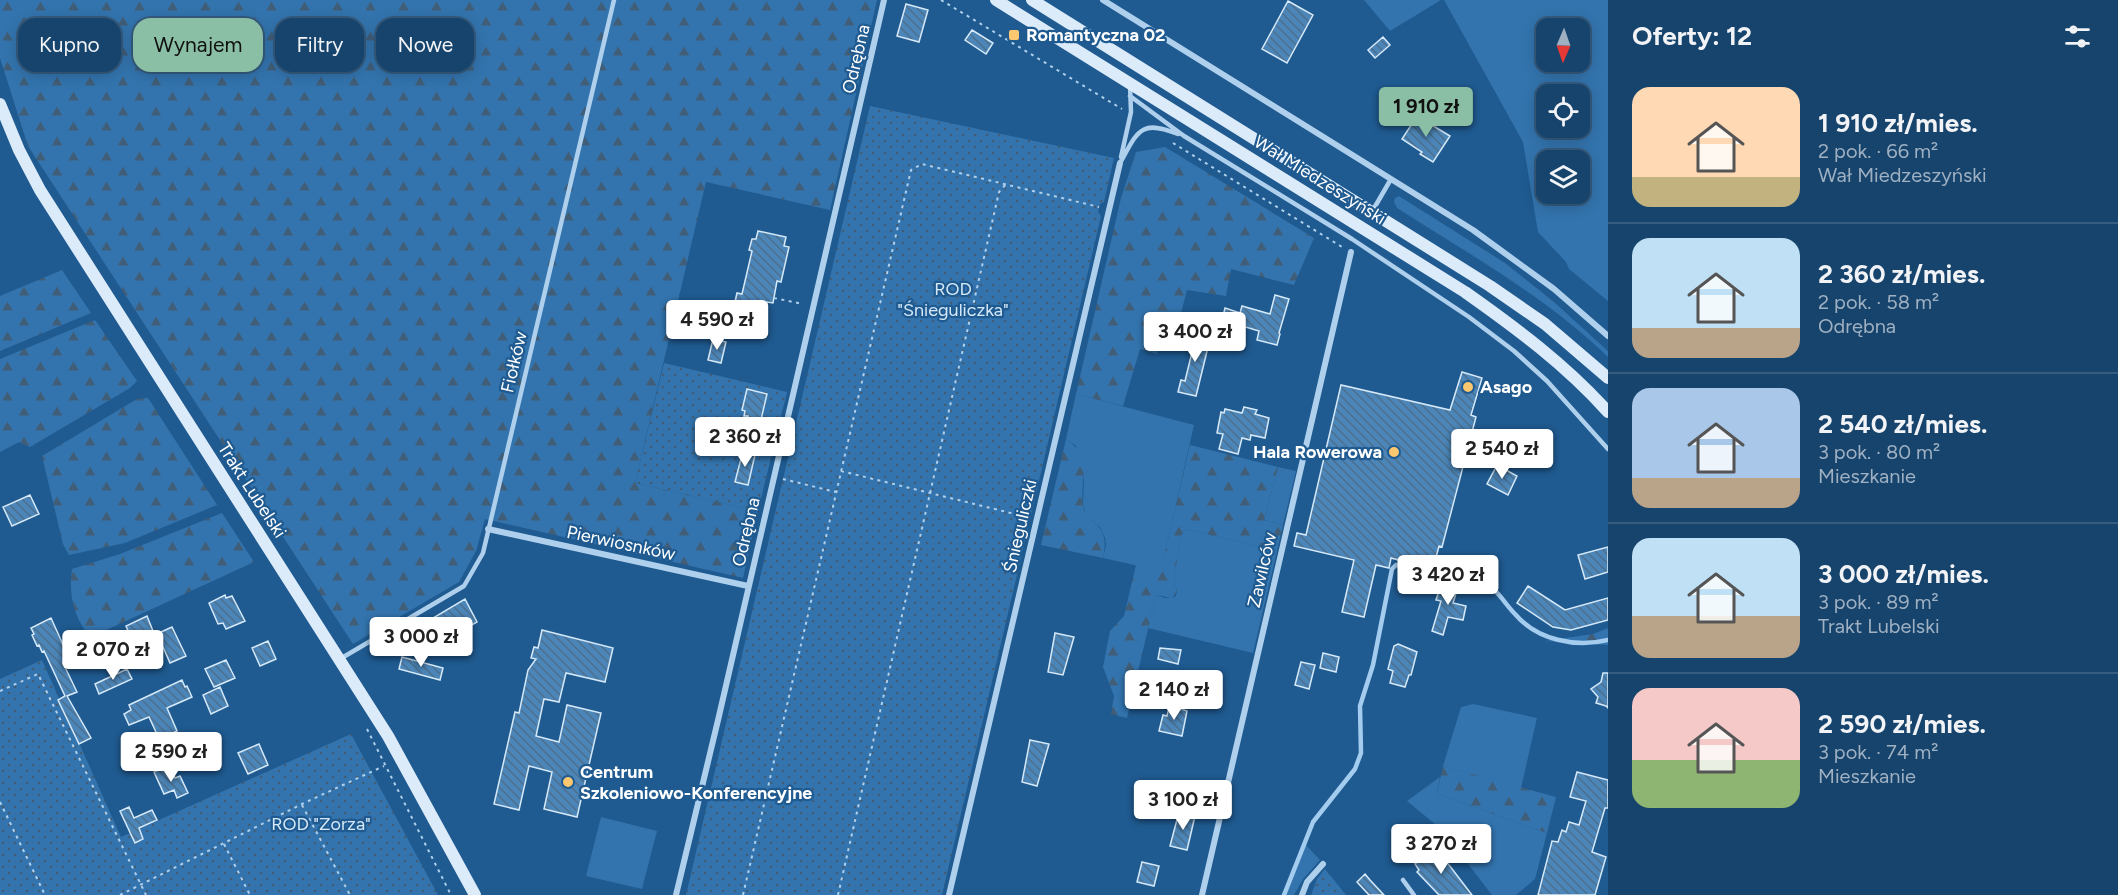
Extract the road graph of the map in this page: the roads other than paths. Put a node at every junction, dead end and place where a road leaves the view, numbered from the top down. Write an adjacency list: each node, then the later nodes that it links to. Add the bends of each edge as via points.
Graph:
1 (614, 0): 18 (lane, Fiołków)
2 (884, 0): 19 (street, Odrębna)
3 (996, 0): 6 (main road, Wał Miedzeszyński)
4 (1032, 0): 11 (main road, Wał Miedzeszyński)
5 (1103, 0): 10 (street)
6 (1130, 90): 8 (lane); 9 (lane, via 1131,112); 16 (main road, Wał Miedzeszyński, via 1465,292 1533,341)
7 (0, 104): 20 (main road, Trakt Lubelski, via 40,190)
8 (1184, 136): 9 (lane, via 1150,127 1136,134); 12 (lane)
9 (1120, 163): 25 (street, Śnieguliczki)
10 (1391, 178): 11 (lane); 14 (street, via 1507,253)
11 (1372, 212): 15 (main road, Wał Miedzeszyński, via 1521,307)
12 (1352, 239): 13 (lane); 17 (lane, via 1514,351 1547,381)
13 (1351, 252): 26 (street, Zawilców)
14 (1608, 336)
15 (1608, 378)
16 (1608, 412)
17 (1608, 449)
18 (488, 529): 19 (street, Pierwiosnków); 20 (lane, Fiołków, via 483,553 464,586)
19 (748, 586): 24 (street, Odrębna)
20 (340, 659): 23 (main road, Trakt Lubelski, via 411,775)
21 (1323, 864): 27 (street, via 1307,882)
22 (1403, 880): 28 (lane)
23 (475, 895)
24 (676, 895)
25 (949, 895)
26 (1202, 895)
27 (1302, 895)
28 (1414, 895)

